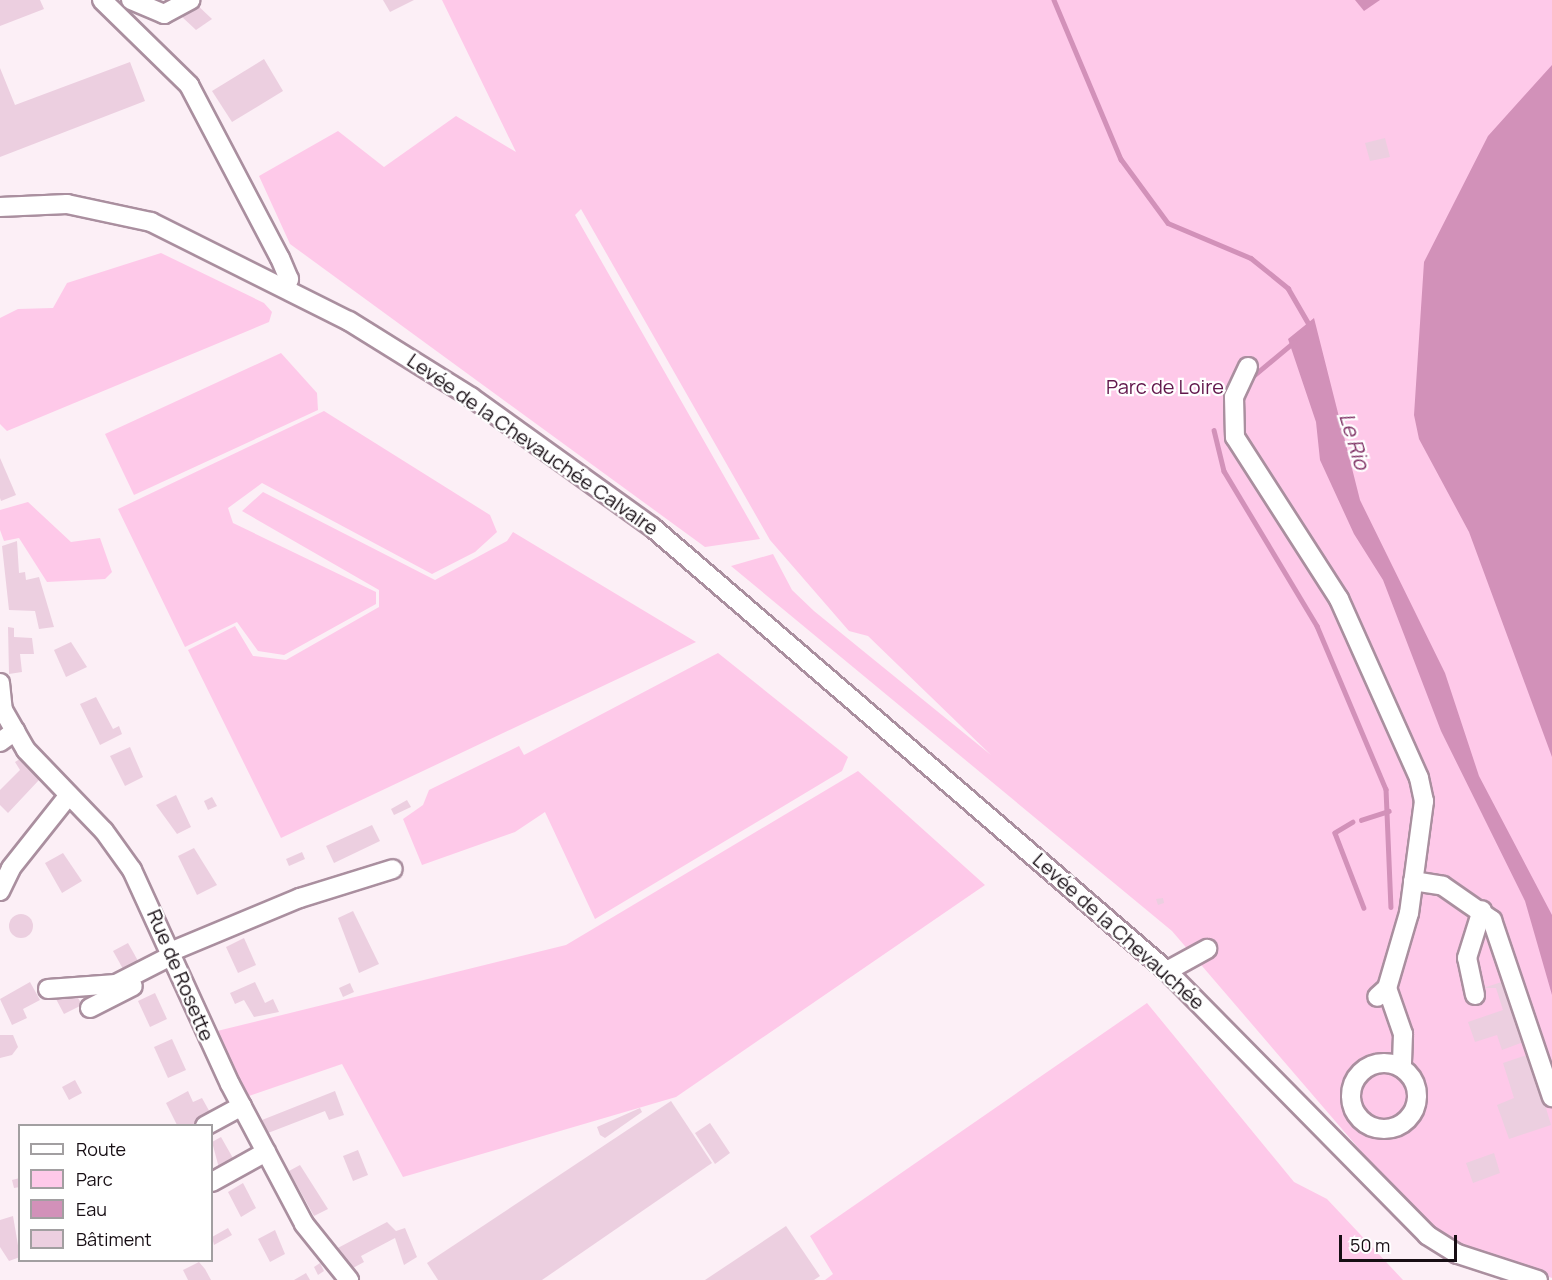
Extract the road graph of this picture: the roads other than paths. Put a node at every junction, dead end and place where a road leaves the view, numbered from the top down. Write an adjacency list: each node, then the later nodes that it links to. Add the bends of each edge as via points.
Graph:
1 (102, 0): 5 (street, via 189,85 280,258 289,279)
2 (131, 0): 3 (street, via 164,14)
3 (190, 0)
4 (0, 207): 5 (street, Levée de la Chevauchée Calvaire, via 67,204 151,222)
5 (286, 287): 7 (street, Levée de la Chevauchée Calvaire, via 471,397 652,527)
6 (1248, 368): 13 (street, via 1234,398 1235,437 1339,598 1419,778 1424,801)
7 (766, 621): 18 (street, Levée de la Chevauchée)
8 (0, 683): 9 (street, Rue de Rosette, via 3,710)
9 (15, 731): 10 (street); 11 (street, Rue de Rosette)
10 (0, 742)
11 (69, 795): 14 (street, via 17,860); 17 (street, Rue de Rosette, via 132,870)
12 (393, 869): 17 (street, via 300,898)
13 (1413, 881): 15 (street, via 1443,886); 22 (street, via 1382,993 1403,1034)
14 (0, 891)
15 (1482, 910): 20 (street, via 1467,958); 23 (street, via 1504,945)
16 (1207, 949): 18 (street)
17 (172, 957): 19 (street, via 116,984); 21 (street); 24 (street, Rue de Rosette)
18 (1167, 970): 29 (street, Levée de la Chevauchée, via 1399,1210 1458,1254)
19 (48, 989)
20 (1475, 995)
21 (90, 1008)
22 (1402, 1068)
23 (1552, 1097)
24 (242, 1107): 25 (street); 26 (street, Rue de Rosette)
25 (207, 1124)
26 (266, 1152): 27 (street); 28 (street, Rue de Rosette, via 314,1239)
27 (213, 1181)
28 (349, 1280)
29 (1538, 1280)

